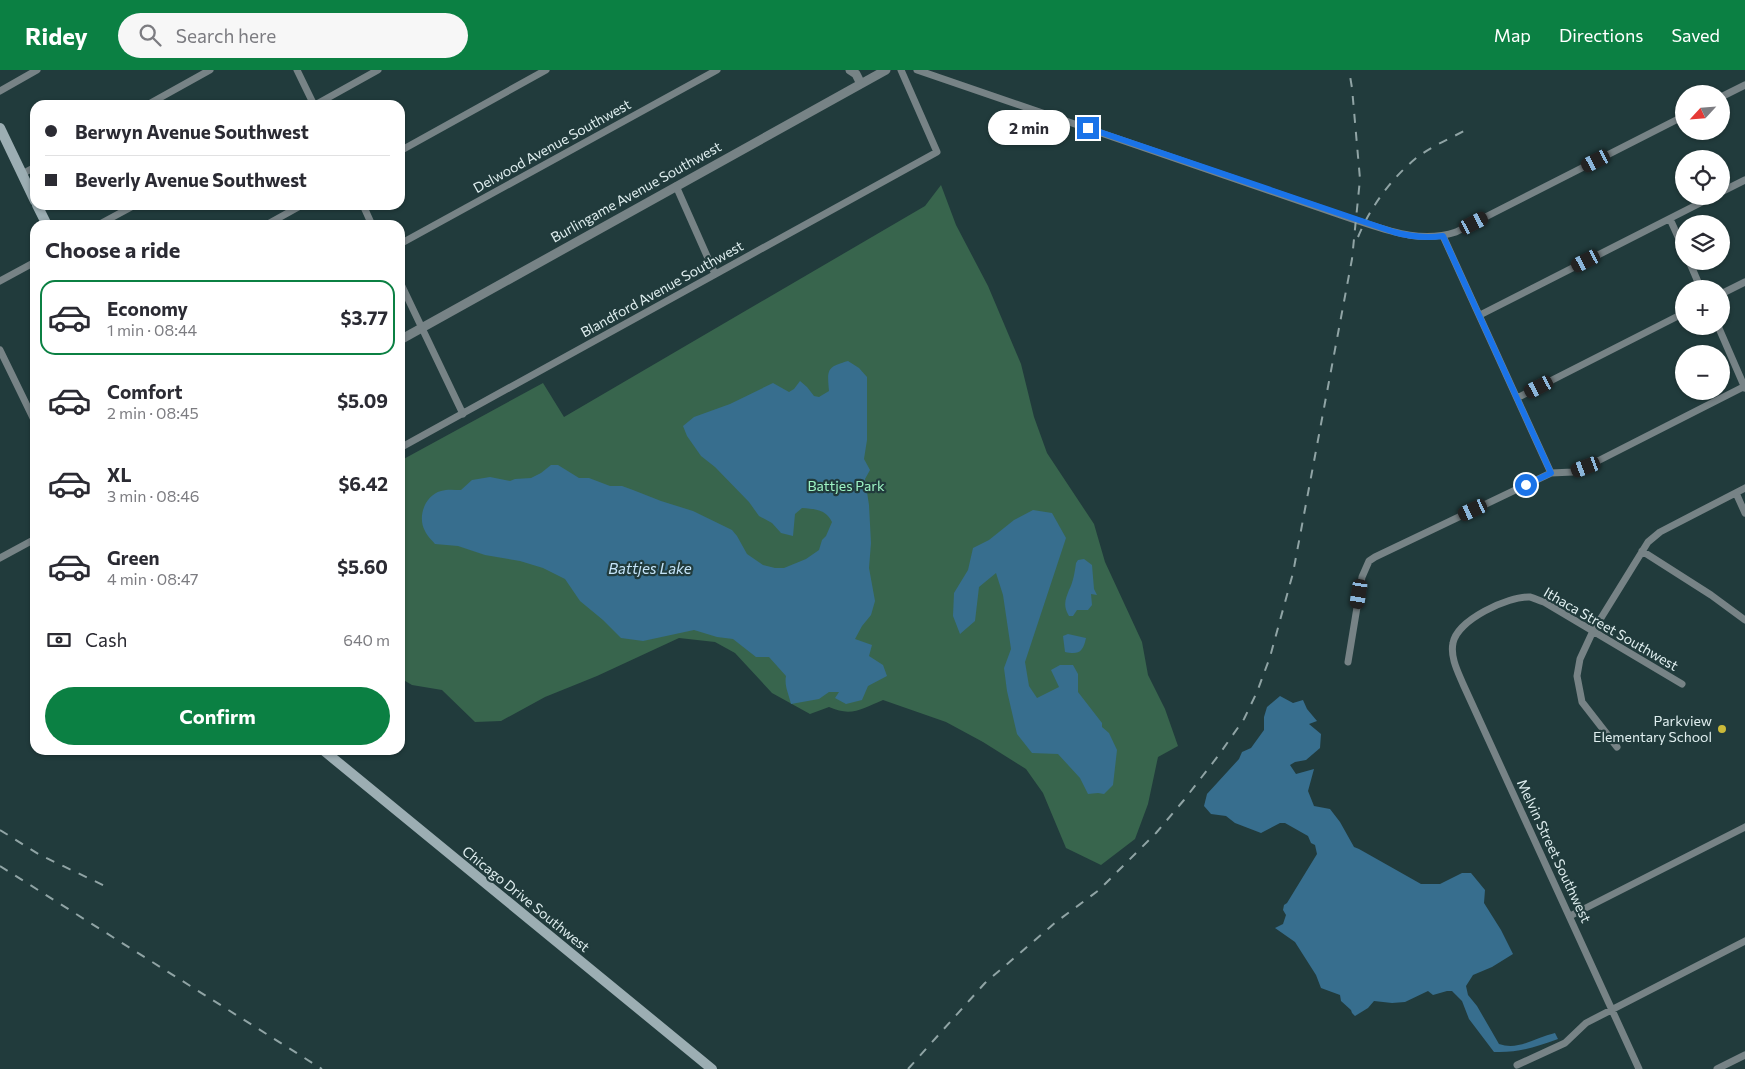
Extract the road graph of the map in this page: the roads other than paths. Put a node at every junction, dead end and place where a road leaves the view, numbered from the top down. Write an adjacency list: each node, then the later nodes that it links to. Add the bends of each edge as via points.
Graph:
1 (37, 70): 13 (street)
2 (210, 70): 15 (street)
3 (297, 70): 16 (street)
4 (378, 70): 17 (street)
5 (546, 70): 20 (street)
6 (717, 70): 35 (street, Delwood Avenue Southwest)
7 (850, 70): 11 (street)
8 (901, 70): 37 (street, Blandford Avenue Southwest, via 937,152)
9 (917, 70): 34 (street, via 1394,232 1427,238)
10 (880, 72): 11 (street, Burlingame Avenue Southwest)
11 (861, 84): 24 (street, Burlingame Avenue Southwest)
12 (1745, 85): 14 (street)
13 (0, 90)
14 (1730, 92)
15 (156, 100)
16 (312, 100)
17 (323, 100)
18 (1675, 121): 34 (street)
19 (0, 128): 22 (main road)
20 (405, 148)
21 (30, 170): 22 (street)
22 (22, 174): 26 (main road)
23 (1745, 180): 25 (street)
24 (676, 186): 37 (street); 44 (street, Burlingame Avenue Southwest)
25 (1730, 188)
26 (30, 191)
27 (1697, 205): 30 (street)
28 (126, 210): 31 (street)
29 (293, 210): 32 (street)
30 (1670, 219): 33 (street); 42 (street)
31 (107, 220)
32 (275, 220)
33 (1675, 230)
34 (1443, 236): 42 (street)
35 (405, 241)
36 (30, 265): 38 (street)
37 (715, 274): 51 (street, Blandford Avenue Southwest)
38 (0, 281)
39 (1745, 282): 40 (street)
40 (1730, 290)
41 (405, 292): 44 (street)
42 (1480, 315): 49 (street)
43 (1675, 318): 49 (street)
44 (422, 327): 46 (street, Burlingame Avenue Southwest); 51 (street)
45 (1722, 335): 48 (street)
46 (405, 337)
47 (0, 350): 50 (street)
48 (1745, 387): 53 (street, via 1586,467 1573,472)
49 (1518, 398): 53 (street)
50 (30, 412)
51 (463, 414): 52 (street, Blandford Avenue Southwest)
52 (405, 445)
53 (1551, 473): 63 (street, via 1402,543 1369,562 1362,577)
54 (1745, 488): 55 (street)
55 (1736, 493): 56 (street); 58 (street, via 1660,532)
56 (1745, 513)
57 (30, 542): 59 (street)
58 (1642, 551): 60 (street); 61 (street)
59 (0, 558)
60 (1745, 620)
61 (1593, 631): 62 (street, Ithaca Street Southwest, via 1530,597 1506,602 1466,623); 64 (street, Ithaca Street Southwest); 65 (street, via 1580,658 1578,687 1582,702)
62 (1453, 643): 68 (street, Melvin Street Southwest, via 1453,658 1463,684)
63 (1348, 662)
64 (1682, 684)
65 (1617, 747)
66 (329, 755): 73 (main road, Chicago Drive Southwest)
67 (1745, 827): 68 (street)
68 (1570, 916): 70 (street, Melvin Street Southwest)
69 (1745, 941): 70 (street)
70 (1613, 1010): 72 (street, via 1586,1023 1565,1044); 74 (street, Melvin Street Southwest)
71 (1745, 1055): 75 (street)
72 (1517, 1065)
73 (712, 1069)
74 (1639, 1069)
75 (1717, 1069)

